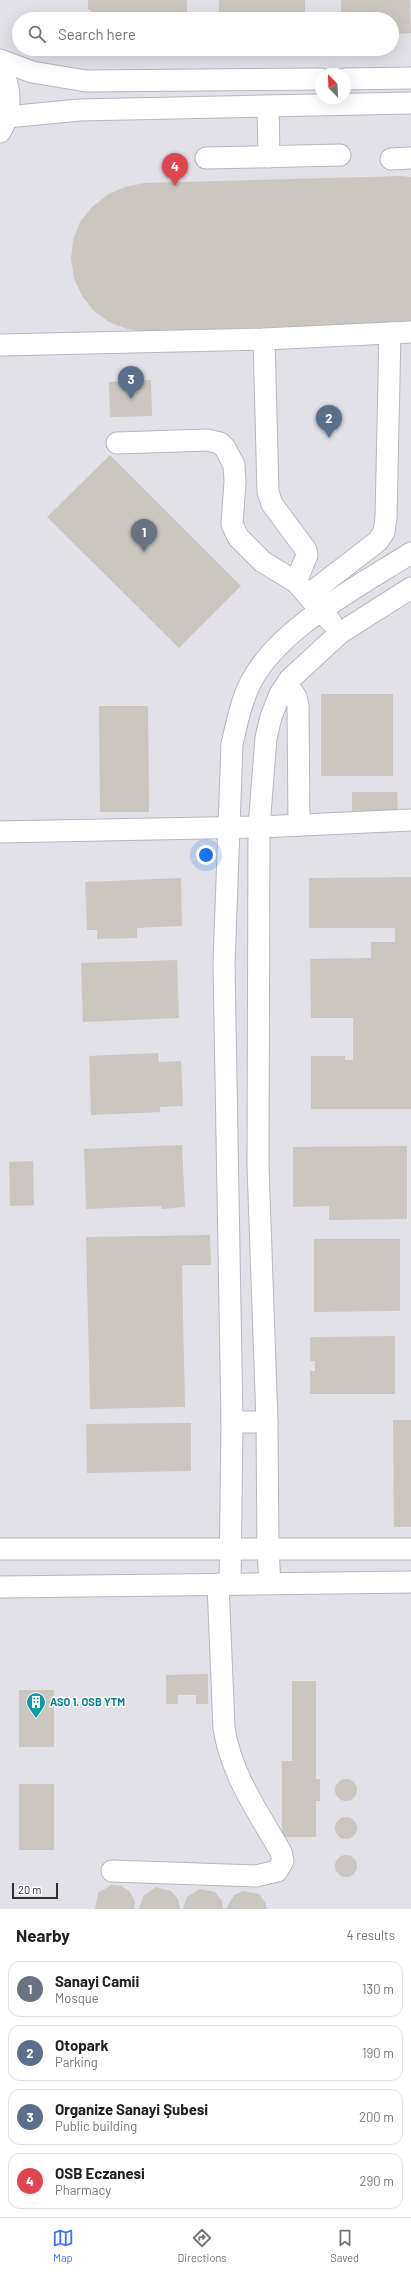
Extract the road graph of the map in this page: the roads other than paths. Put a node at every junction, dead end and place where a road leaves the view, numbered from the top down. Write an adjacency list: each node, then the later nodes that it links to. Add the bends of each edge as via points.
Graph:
1 (0, 60): 4 (street, via 32,72 86,81)
2 (0, 70): 8 (street, via 8,83)
3 (411, 78): 5 (street)
4 (315, 79)
5 (351, 79)
6 (411, 103): 7 (street)
7 (268, 106): 8 (street, via 79,110); 10 (street)
8 (3, 124)
9 (340, 155): 10 (street)
10 (269, 157): 11 (street)
11 (206, 158)
12 (411, 332): 13 (street)
13 (390, 333): 14 (street); 18 (street, via 384,532 378,541)
14 (264, 339): 15 (street); 18 (street, via 268,492 272,504 306,550)
15 (0, 345)
16 (117, 443): 18 (street, via 207,440 220,443 231,456 234,465 234,530 263,562)
17 (411, 553): 20 (street)
18 (302, 588): 20 (street)
19 (411, 588): 21 (street)
20 (322, 610): 21 (street); 25 (street, via 270,655 251,682 232,744)
21 (340, 633): 22 (street)
22 (286, 684): 24 (street, via 296,697 298,706); 26 (street, via 271,717 266,738)
23 (411, 820): 24 (street)
24 (299, 825): 26 (street)
25 (229, 826): 26 (street); 27 (street); 29 (street, via 224,964)
26 (259, 827): 28 (street)
27 (0, 832)
28 (260, 1209): 29 (street); 31 (street)
29 (228, 1212): 30 (street)
30 (230, 1324): 31 (street); 32 (street)
31 (264, 1324): 33 (street)
32 (232, 1422): 33 (street); 35 (street)
33 (268, 1422): 37 (street)
34 (0, 1549): 35 (street)
35 (231, 1549): 37 (street); 40 (street)
36 (411, 1549): 37 (street)
37 (268, 1550): 39 (street)
38 (411, 1582): 39 (street)
39 (270, 1583): 40 (street)
40 (224, 1584): 41 (street); 42 (street, via 224,1728 227,1750 239,1778 281,1852 283,1861 277,1871 256,1876)
41 (0, 1587)
42 (112, 1871)

